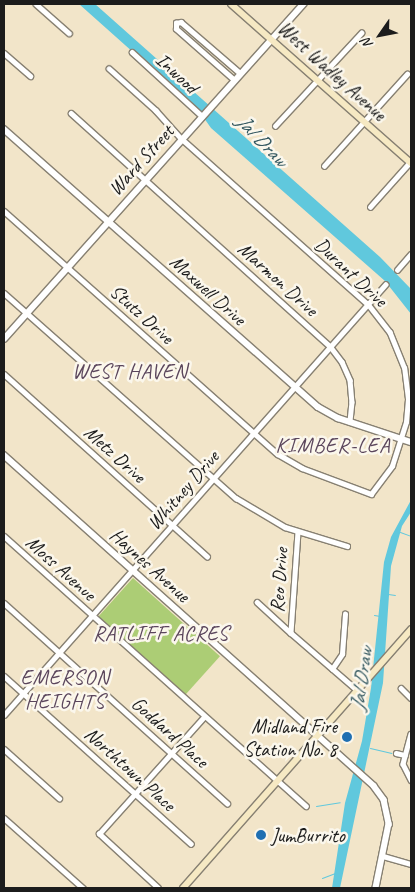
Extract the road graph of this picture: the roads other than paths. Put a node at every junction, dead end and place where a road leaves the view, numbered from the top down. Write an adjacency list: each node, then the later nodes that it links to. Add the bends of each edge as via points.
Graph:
1 (36, 4): 4 (street)
2 (231, 4): 6 (main road, West Wadley Avenue)
3 (303, 4): 6 (street, Ward Street)
4 (69, 33)
5 (361, 33): 14 (street)
6 (271, 39): 10 (street, Ward Street); 14 (main road, West Wadley Avenue)
7 (132, 52): 16 (street, Inwood)
8 (4, 53): 12 (street)
9 (109, 69): 20 (street, Durant Drive, via 156,111)
10 (240, 73): 13 (street, Ward Street); 13 (street, via 181,22 176,23 176,29)
11 (407, 74): 17 (street)
12 (30, 76)
13 (234, 80): 16 (street, Ward Street)
14 (317, 80): 17 (main road, West Wadley Avenue); 18 (street)
15 (71, 113): 23 (street, Marmon Drive)
16 (202, 116): 20 (street, Ward Street)
17 (364, 121): 21 (main road, West Wadley Avenue); 22 (street)
18 (275, 126)
19 (4, 129): 26 (street, Maxwell Drive)
20 (181, 139): 23 (street, Ward Street); 32 (street, Durant Drive)
21 (411, 162): 24 (street)
22 (324, 166)
23 (144, 181): 26 (street, Ward Street); 35 (street, Marmon Drive)
24 (370, 206)
25 (4, 211): 28 (street, Stutz Drive)
26 (108, 222): 28 (street, Ward Street); 37 (street, Maxwell Drive)
27 (411, 254): 29 (street)
28 (68, 267): 33 (street, Ward Street); 39 (street, Stutz Drive)
29 (397, 270)
30 (385, 285): 32 (street, Whitney Drive)
31 (4, 293): 33 (street)
32 (367, 304): 35 (street, Whitney Drive); 40 (street, Durant Drive, via 390,333 404,368 408,399)
33 (27, 313): 34 (street, Ward Street); 43 (street)
34 (4, 339)
35 (330, 346): 37 (street, Whitney Drive); 38 (street, Marmon Drive, via 350,380)
36 (4, 374): 45 (street, Metz Drive)
37 (294, 387): 38 (street, Maxwell Drive, via 318,407); 39 (street, Whitney Drive)
38 (350, 422): 40 (street, Maxwell Drive)
39 (253, 433): 43 (street, Whitney Drive); 44 (street, Stutz Drive, via 302,468)
40 (402, 439): 41 (street, Maxwell Drive); 44 (street, Durant Drive, via 392,466)
41 (411, 442)
42 (4, 455): 50 (street, Haynes Avenue)
43 (213, 478): 45 (street, Whitney Drive); 46 (street, via 252,509)
44 (371, 494)
45 (172, 525): 49 (street, Metz Drive); 50 (street, Whitney Drive)
46 (298, 532): 48 (street); 56 (street, Reo Drive)
47 (4, 536): 54 (street, Moss Avenue)
48 (347, 546)
49 (207, 556)
50 (132, 570): 54 (street, Whitney Drive); 67 (street, Haynes Avenue)
51 (257, 602): 56 (street)
52 (4, 603): 57 (street, Goddard Place)
53 (345, 614): 58 (street, via 342,654)
54 (91, 616): 57 (street, Whitney Drive); 65 (street, Moss Avenue)
55 (411, 629): 61 (main road)
56 (291, 633): 58 (street, Reo Drive)
57 (59, 652): 62 (street, Whitney Drive); 69 (street, Goddard Place)
58 (332, 669): 61 (street, Reo Drive)
59 (4, 676): 62 (street, Northtown Place)
60 (401, 688): 63 (street)
61 (357, 690): 67 (main road)
62 (23, 693): 64 (street, Whitney Drive); 74 (street, Northtown Place)
63 (411, 698)
64 (4, 715)
65 (204, 717): 69 (street); 73 (street, Moss Avenue)
66 (411, 734): 71 (street)
67 (317, 735): 73 (main road); 80 (street, Haynes Avenue, via 365,778 384,800 388,813)
68 (4, 749): 75 (street)
69 (172, 753): 74 (street); 76 (street, Goddard Place)
70 (396, 753): 71 (street)
71 (405, 755): 72 (street, via 406,775)
72 (411, 780)
73 (276, 781): 77 (street, Moss Avenue); 84 (main road)
74 (135, 794): 79 (street, Northtown Place); 83 (street, via 99,834)
75 (59, 798)
76 (227, 803)
77 (306, 806)
78 (4, 818): 82 (street)
79 (191, 844)
80 (383, 856): 81 (street); 85 (street, Haynes Avenue)
81 (411, 864)
82 (83, 888)
83 (158, 888)
84 (183, 888)
85 (376, 888)

